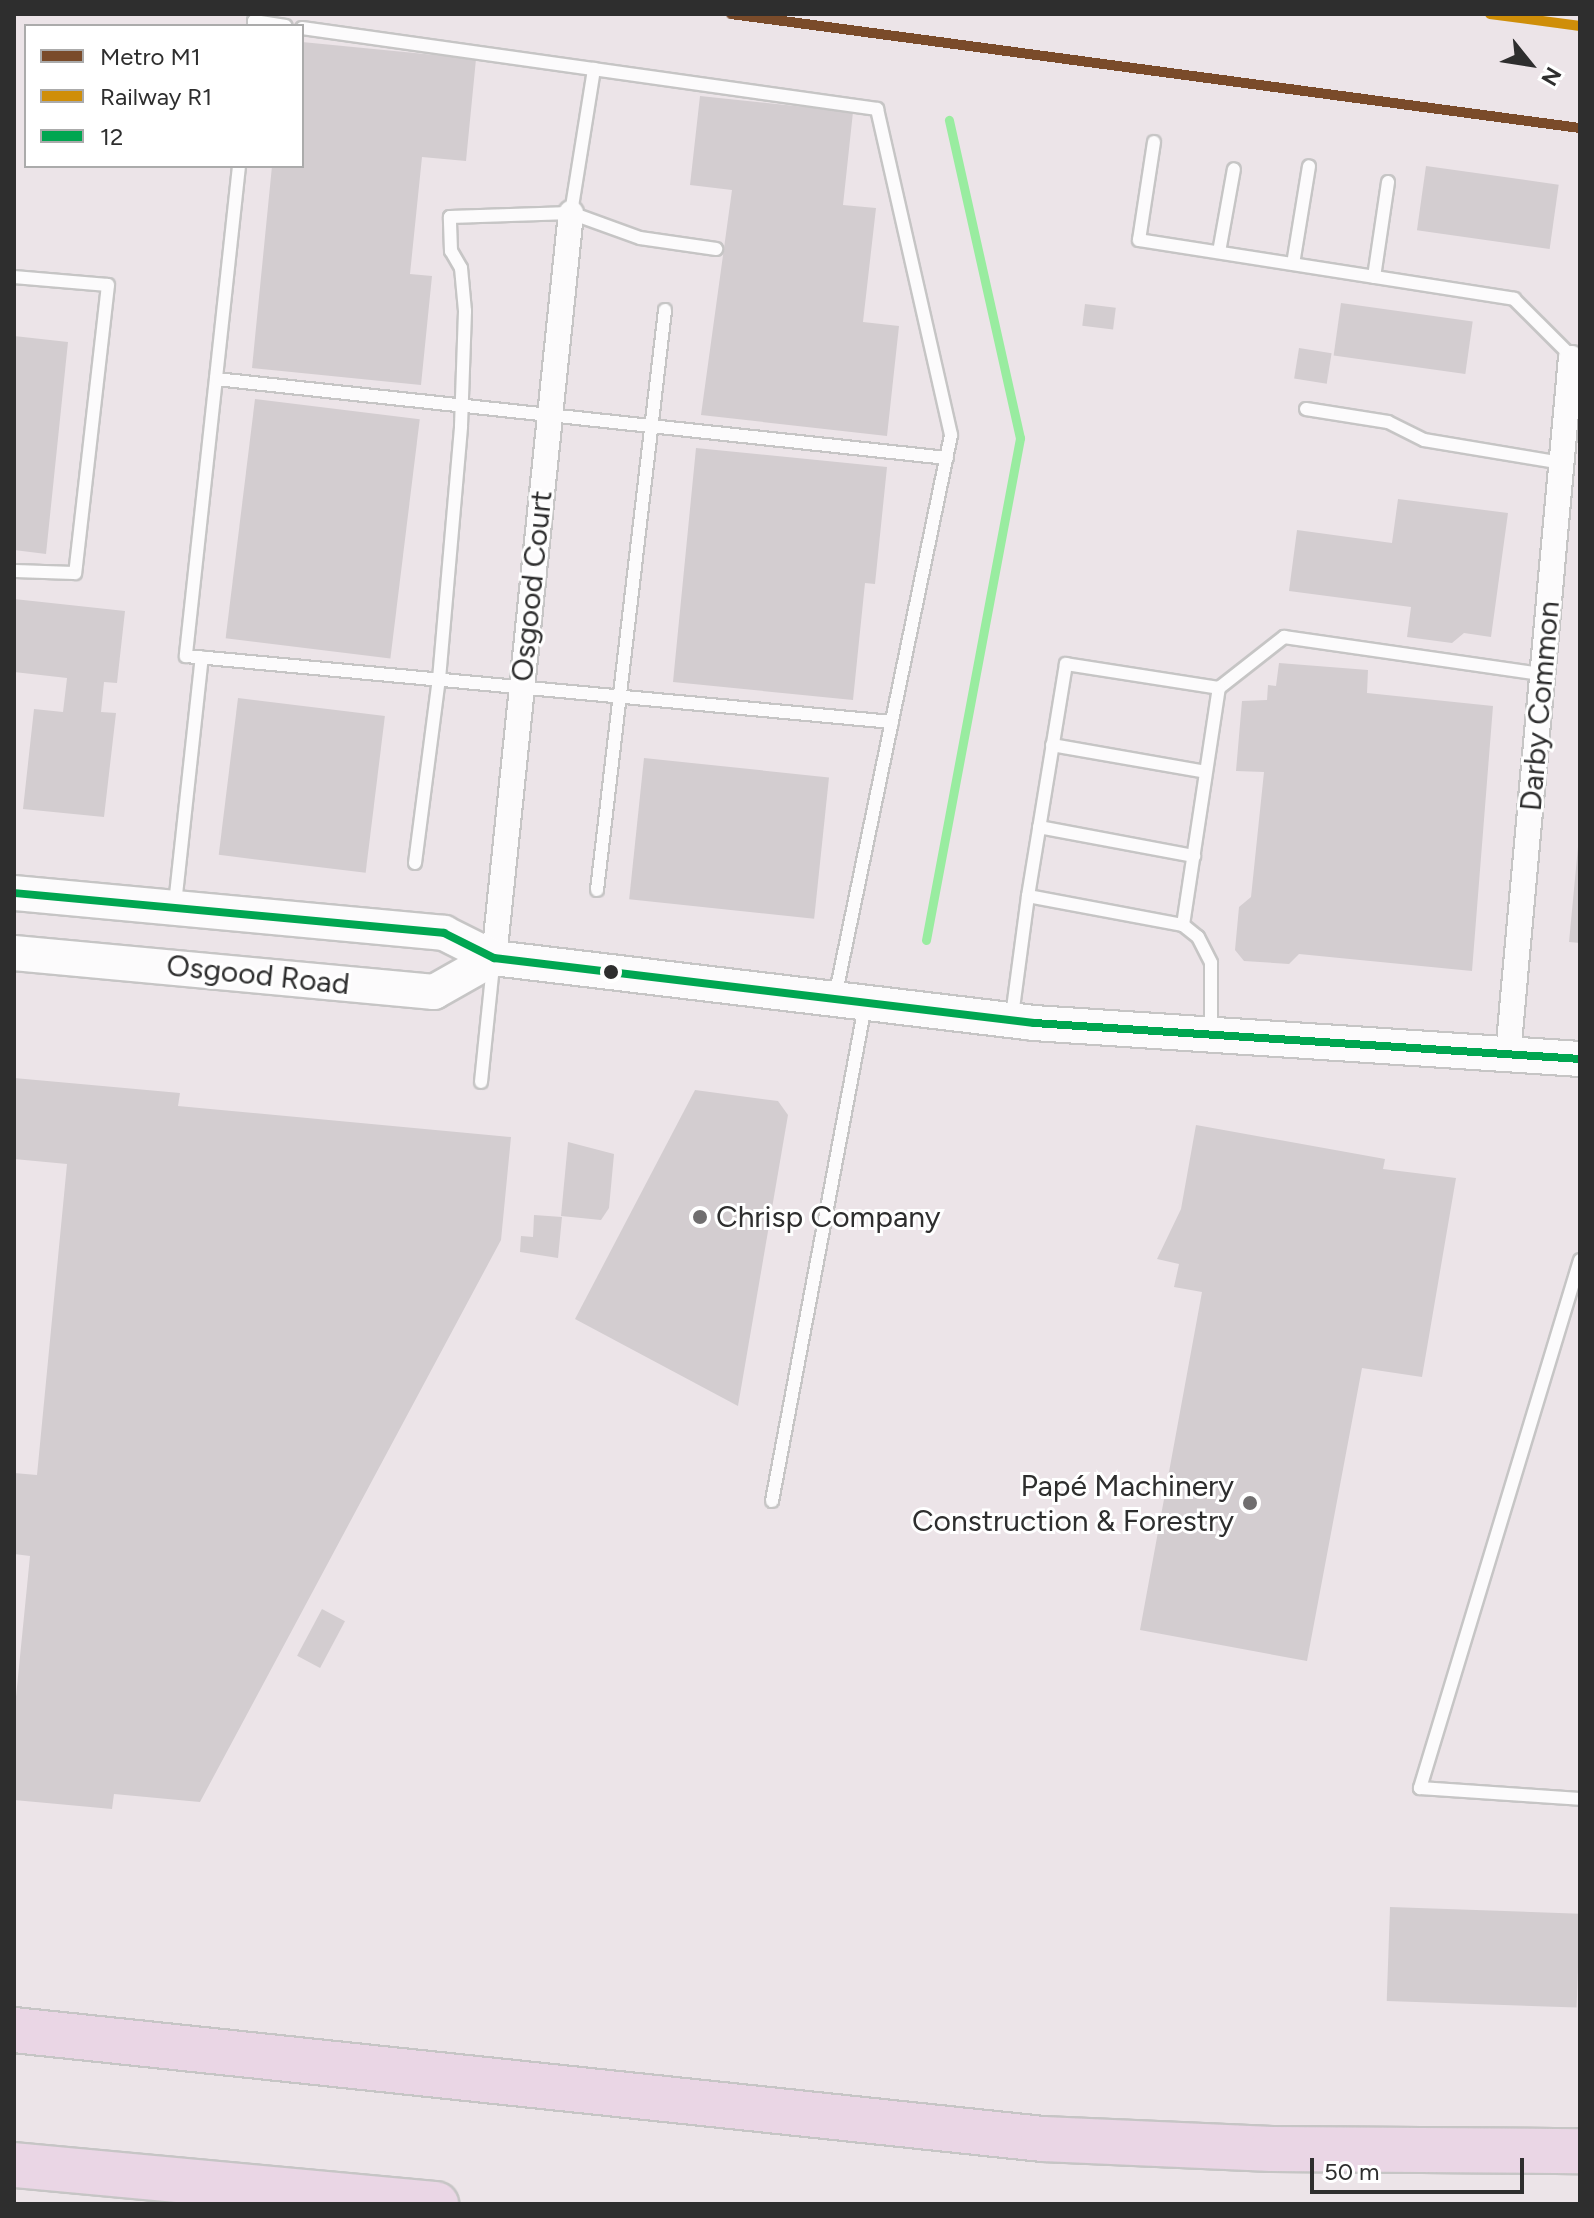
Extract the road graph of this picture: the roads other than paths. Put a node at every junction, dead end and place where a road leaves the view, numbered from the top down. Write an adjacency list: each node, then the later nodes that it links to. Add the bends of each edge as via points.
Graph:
1 (254, 24): 2 (lane)
2 (273, 24)
3 (304, 28): 4 (lane)
4 (594, 69): 10 (lane); 23 (lane, via 877,109 951,435)
5 (1154, 142): 12 (lane, via 1139,240)
6 (1309, 166): 13 (lane)
7 (239, 168): 18 (lane)
8 (1234, 169): 12 (lane)
9 (1388, 182): 15 (lane)
10 (571, 213): 11 (lane, via 640,238); 19 (lane, via 450,217 451,251 461,268 465,311); 21 (street, Osgood Court)
11 (716, 249)
12 (1219, 252): 13 (lane)
13 (1293, 264): 15 (lane)
14 (14, 277): 25 (lane, via 108,285 75,573)
15 (1374, 277): 17 (lane, via 1514,299)
16 (665, 310): 22 (lane)
17 (1577, 357): 24 (street, Darby Common)
18 (216, 379): 19 (lane); 26 (lane, via 186,656)
19 (461, 408): 21 (lane); 28 (lane)
20 (1306, 409): 24 (lane, via 1388,422 1424,440)
21 (550, 419): 22 (lane); 29 (street, Osgood Court)
22 (651, 428): 23 (lane); 31 (lane)
23 (947, 458): 32 (lane)
24 (1561, 463): 27 (street, Darby Common)
25 (14, 571)
26 (202, 657): 28 (lane); 41 (lane)
27 (1542, 674): 30 (lane, via 1284,637); 48 (street, Darby Common)
28 (439, 679): 29 (lane); 37 (lane)
29 (522, 687): 31 (lane); 44 (street, Osgood Court)
30 (1219, 688): 33 (lane, via 1066,664); 34 (lane)
31 (620, 696): 32 (lane); 38 (lane)
32 (892, 722): 45 (lane)
33 (1052, 745): 34 (lane); 35 (lane)
34 (1206, 772): 36 (lane)
35 (1039, 827): 36 (lane); 40 (lane)
36 (1194, 856): 42 (lane)
37 (415, 863)
38 (597, 890)
39 (14, 893): 41 (main road, Osgood Road)
40 (1028, 896): 42 (lane); 46 (lane)
41 (174, 907): 44 (main road, Osgood Road, via 444,933)
42 (1183, 925): 47 (lane, via 1198,937 1211,963)
43 (14, 953): 44 (main road, Osgood Road, via 434,992)
44 (494, 958): 45 (main road, Osgood Road); 50 (lane)
45 (850, 1001): 46 (main road, Osgood Road); 52 (lane)
46 (1012, 1020): 47 (main road, Osgood Road)
47 (1211, 1035): 48 (main road, Osgood Road)
48 (1508, 1054): 49 (main road, Osgood Road)
49 (1580, 1059)
50 (481, 1082)
51 (1580, 1260): 53 (lane, via 1420,1788)
52 (772, 1501)
53 (1580, 1799)
54 (14, 2030): 55 (highway, via 1043,2139 1272,2149)
55 (1580, 2151)
56 (14, 2165): 57 (highway)
57 (436, 2204)

